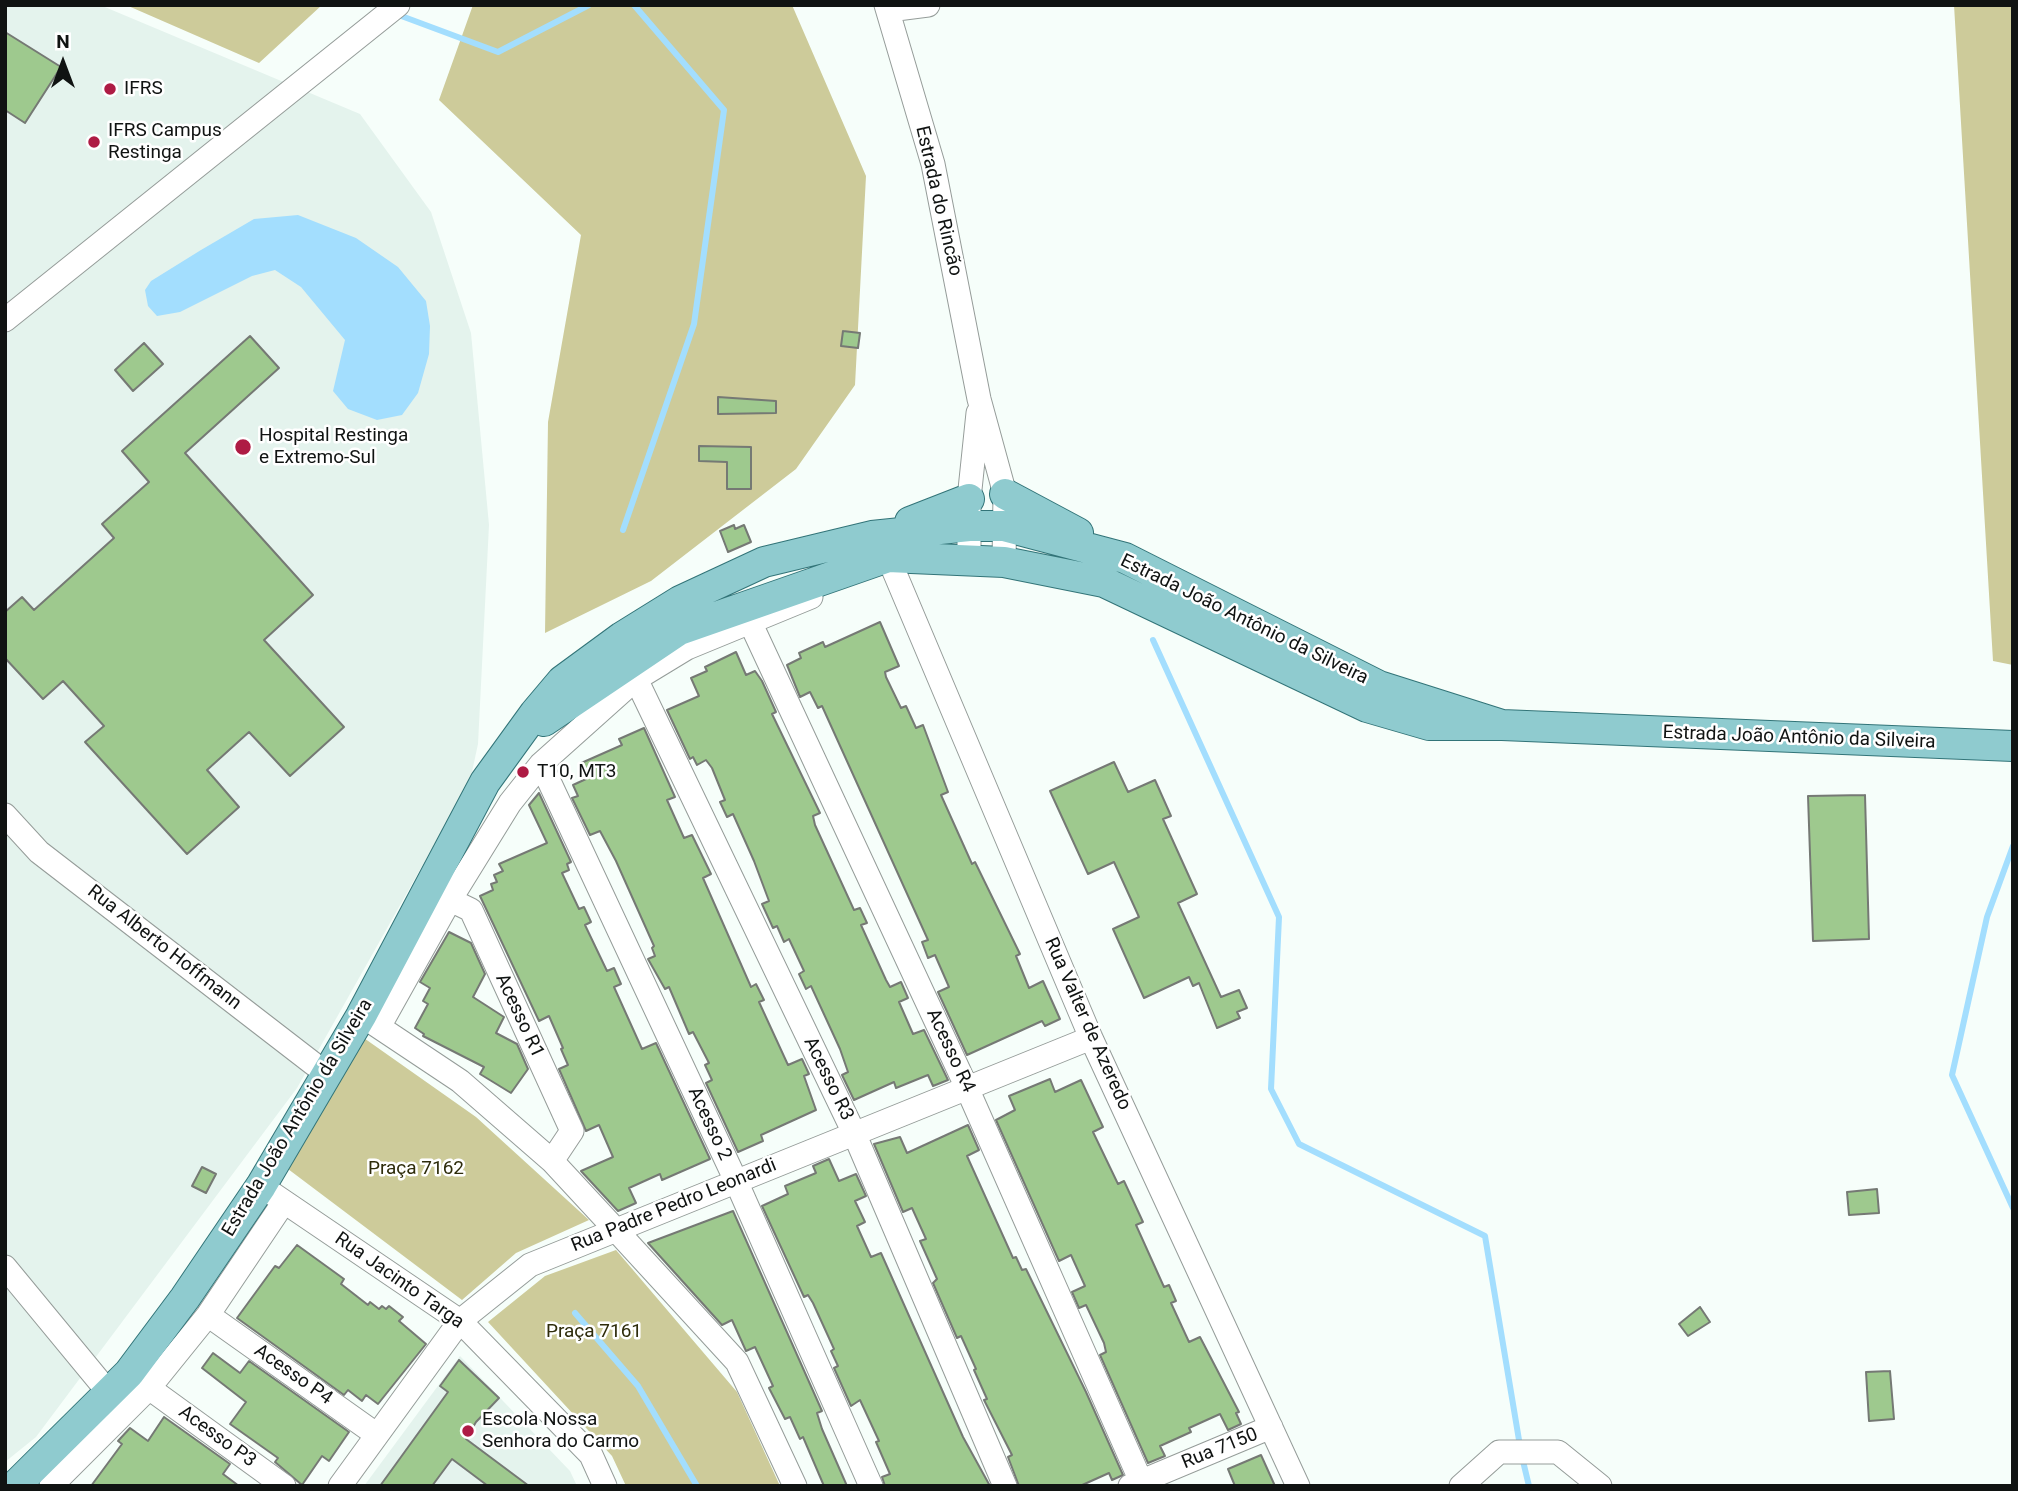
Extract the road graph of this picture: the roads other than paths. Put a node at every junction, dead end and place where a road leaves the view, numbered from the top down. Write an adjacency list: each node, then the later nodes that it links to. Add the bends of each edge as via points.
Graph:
1 (398, 5): 4 (street)
2 (928, 5): 3 (street)
3 (887, 7): 5 (street, Estrada do Rincão, via 933,164)
4 (5, 320)
5 (979, 399): 6 (street, Estrada do Rincão); 7 (street, Estrada do Rincão)
6 (1005, 494): 8 (street, Estrada do Rincão); 10 (main road)
7 (969, 513): 8 (main road, Estrada João Antônio da Silveira); 9 (main road); 11 (street, Estrada do Rincão)
8 (1004, 526): 10 (main road, Estrada João Antônio da Silveira); 12 (street, Estrada do Rincão)
9 (879, 551): 11 (main road, Estrada João Antônio da Silveira); 13 (street, Estrada João Antônio da Silveira, via 822,592); 14 (main road, Estrada João Antônio da Silveira); 18 (main road, Estrada João Antônio da Silveira, via 764,562 680,601 562,681); 25 (street, Rua Valter de Azeredo)
10 (1125, 558): 16 (main road, Estrada João Antônio da Silveira, via 1379,687)
11 (969, 559): 12 (main road, Estrada João Antônio da Silveira)
12 (1004, 562): 16 (main road, Estrada João Antônio da Silveira, via 1104,582 1367,707 1429,725)
13 (751, 624): 14 (street, Estrada João Antônio da Silveira); 27 (street, Acesso R4)
14 (683, 639): 15 (street, Estrada João Antônio da Silveira); 18 (main road, Estrada João Antônio da Silveira, via 573,699)
15 (636, 679): 19 (street, Estrada João Antônio da Silveira); 28 (street, Acesso R3)
16 (1502, 725): 17 (main road, Estrada João Antônio da Silveira)
17 (2013, 747)
18 (509, 751): 20 (main road, Estrada João Antônio da Silveira)
19 (541, 764): 21 (street, Estrada João Antônio da Silveira); 30 (street, Acesso 2)
20 (485, 782): 21 (street); 23 (main road, Estrada João Antônio da Silveira)
21 (510, 803): 23 (street, Estrada João Antônio da Silveira)
22 (5, 815): 26 (street, Rua Alberto Hoffmann, via 39,852)
23 (439, 895): 24 (main road, Estrada João Antônio da Silveira); 29 (street, Acesso R1, via 471,910 572,1131)
24 (370, 1021): 26 (main road, Estrada João Antônio da Silveira); 29 (street, via 460,1081)
25 (1091, 1038): 27 (street, Rua Padre Pedro Leonardi); 38 (street, Rua Valter de Azeredo)
26 (328, 1075): 31 (main road, Estrada João Antônio da Silveira)
27 (967, 1088): 28 (street, Rua Padre Pedro Leonardi); 41 (street, Acesso R4)
28 (854, 1133): 30 (street, Rua Padre Pedro Leonardi); 48 (street, Acesso R3)
29 (552, 1161): 32 (street)
30 (736, 1181): 32 (street, Rua Padre Pedro Leonardi); 47 (street, Acesso 2)
31 (273, 1194): 34 (street, Estrada João Antônio da Silveira); 35 (street, Rua Jacinto Targa); 37 (main road, Estrada João Antônio da Silveira)
32 (615, 1229): 35 (street, Rua Padre Pedro Leonardi, via 530,1265); 46 (street, via 737,1362)
33 (5, 1267): 37 (street)
34 (208, 1315): 36 (street, Estrada João Antônio da Silveira); 39 (street, Acesso P4)
35 (460, 1321): 39 (street, Rua Padre Pedro Leonardi); 45 (street, Rua Jacinto Targa, via 591,1455)
36 (149, 1388): 40 (street, Estrada João Antônio da Silveira); 43 (street, Acesso P3)
37 (109, 1393): 42 (main road, Estrada João Antônio da Silveira)
38 (1271, 1427): 41 (street, Rua 7150); 49 (street, Rua Valter de Azeredo)
39 (377, 1435): 44 (street, Rua Padre Pedro Leonardi)
40 (61, 1483)
41 (1138, 1484)
42 (15, 1486)
43 (285, 1486)
44 (340, 1486)
45 (605, 1486)
46 (795, 1486)
47 (871, 1486)
48 (1006, 1486)
49 (1298, 1486)
50 (1461, 1486): 51 (street, via 1499,1452 1558,1452)
51 (1600, 1486)

